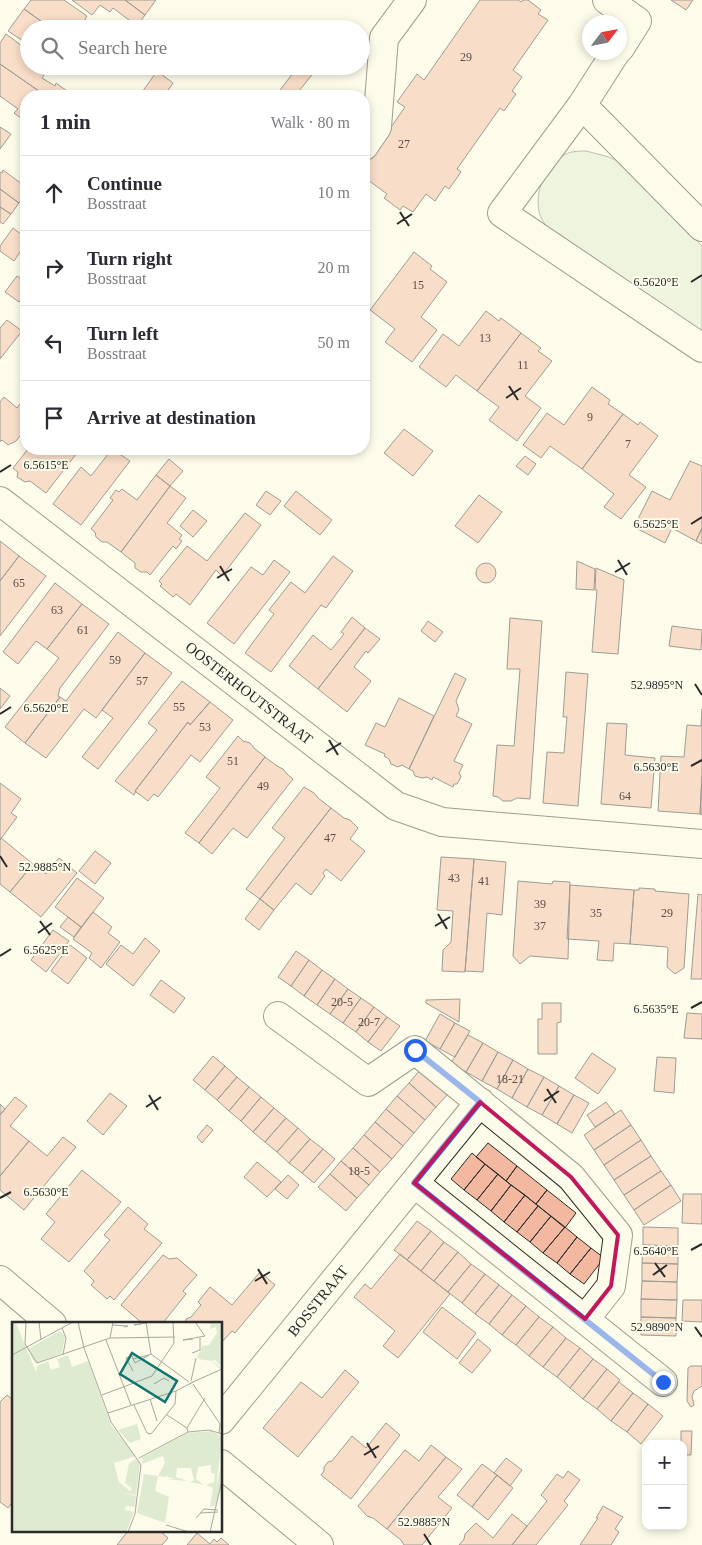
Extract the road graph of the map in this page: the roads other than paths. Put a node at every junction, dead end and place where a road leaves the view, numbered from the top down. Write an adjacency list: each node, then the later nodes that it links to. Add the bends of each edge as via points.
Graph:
1 (412, 0): 6 (street, via 384,38 378,127)
2 (607, 0): 3 (street, via 637,21)
3 (627, 37)
4 (611, 60): 5 (street)
5 (582, 105): 7 (street); 8 (street, via 502,213)
6 (370, 138)
7 (702, 227)
8 (702, 348)
9 (0, 501): 10 (street, OOSTERHOUTSTRAAT, via 396,806 442,822)
10 (702, 844)
11 (278, 1016): 12 (street, via 368,1082 415,1050)
12 (480, 1102): 13 (street, BOSSTRAAT); 15 (street, via 572,1177 618,1234 611,1286)
13 (414, 1183): 15 (street); 18 (street, BOSSTRAAT)
14 (0, 1280): 16 (street)
15 (585, 1319): 17 (street)
16 (50, 1322)
17 (663, 1382)
18 (222, 1419)
19 (222, 1465): 20 (street)
20 (319, 1545)

